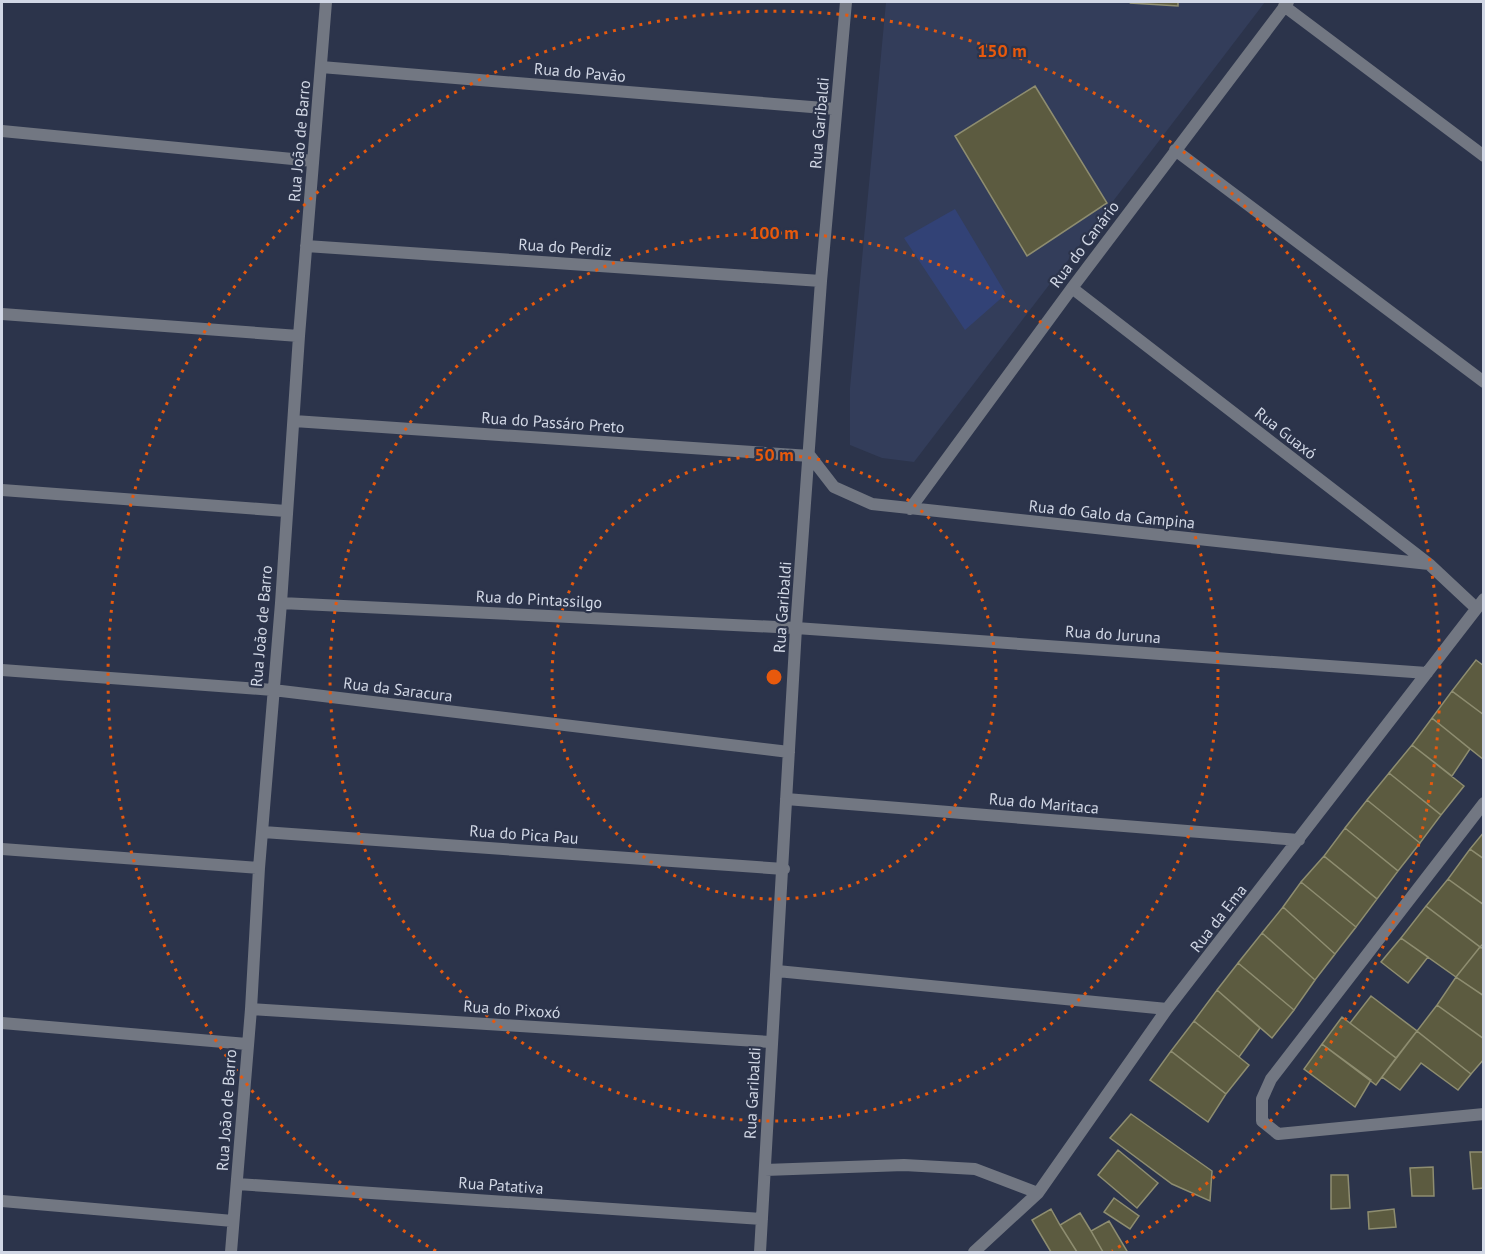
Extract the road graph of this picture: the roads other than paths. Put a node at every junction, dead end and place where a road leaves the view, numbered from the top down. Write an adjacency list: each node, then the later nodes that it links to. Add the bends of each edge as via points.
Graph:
1 (326, 2): 4 (street, Rua João de Barro)
2 (846, 2): 5 (street, Rua Garibaldi)
3 (1286, 4): 7 (street, Rua do Canário); 8 (street)
4 (321, 67): 5 (street, Rua do Pavão); 9 (street, Rua João de Barro)
5 (836, 109): 11 (street, Rua Garibaldi)
6 (2, 131): 9 (street)
7 (1175, 150): 12 (street, Rua do Canário); 15 (street)
8 (1484, 156)
9 (313, 161): 10 (street, Rua João de Barro)
10 (306, 246): 11 (street, Rua do Perdiz); 14 (street, Rua João de Barro)
11 (821, 281): 17 (street, Rua Garibaldi)
12 (1072, 288): 19 (street, Rua do Canário); 21 (street, Rua Guaxó)
13 (2, 314): 14 (street)
14 (299, 336): 16 (street, Rua João de Barro)
15 (1484, 382)
16 (294, 420): 17 (street, Rua do Passáro Preto); 20 (street, Rua João de Barro)
17 (810, 456): 19 (street, Rua do Galo da Campina, via 834,487 872,504); 24 (street, Rua Garibaldi)
18 (2, 490): 20 (street)
19 (910, 509): 21 (street, Rua do Galo da Campina)
20 (286, 512): 22 (street, Rua João de Barro)
21 (1429, 564): 23 (street, Rua Guaxó)
22 (281, 603): 24 (street, Rua do Pintassilgo); 27 (street, Rua João de Barro)
23 (1480, 604): 26 (street, Rua da Ema)
24 (796, 628): 26 (street, Rua do Juruna); 28 (street, Rua Garibaldi)
25 (2, 670): 27 (street, Rua da Saracura)
26 (1427, 673): 32 (street, Rua da Ema)
27 (273, 690): 28 (street, Rua da Saracura); 31 (street, Rua João de Barro)
28 (789, 752): 29 (street, Rua Garibaldi)
29 (786, 799): 32 (street, Rua do Maritaca); 35 (street, Rua Garibaldi)
30 (1484, 803): 43 (street, via 1271,1079 1262,1099 1262,1121 1278,1134)
31 (263, 832): 34 (street, Rua João de Barro); 35 (street, Rua do Pica Pau)
32 (1299, 840): 38 (street, Rua da Ema)
33 (2, 849): 34 (street)
34 (259, 867): 37 (street, Rua João de Barro)
35 (784, 869): 36 (street, Rua Garibaldi)
36 (777, 971): 38 (street); 40 (street, Rua Garibaldi)
37 (251, 1009): 40 (street, Rua do Pixoxó); 41 (street, Rua João de Barro)
38 (1167, 1009): 46 (street, Rua da Ema)
39 (2, 1023): 41 (street)
40 (771, 1042): 44 (street, Rua Garibaldi)
41 (247, 1044): 45 (street, Rua João de Barro)
42 (1484, 1102): 43 (street)
43 (1478, 1115)
44 (765, 1170): 46 (street, via 904,1164 975,1169); 48 (street, Rua Garibaldi)
45 (237, 1184): 48 (street, Rua Patativa); 49 (street, Rua João de Barro)
46 (1038, 1193): 52 (street, Rua da Ema)
47 (2, 1201): 49 (street)
48 (762, 1219): 51 (street, Rua Garibaldi)
49 (233, 1221): 50 (street, Rua João de Barro)
50 (231, 1252)
51 (760, 1252)
52 (974, 1252)

